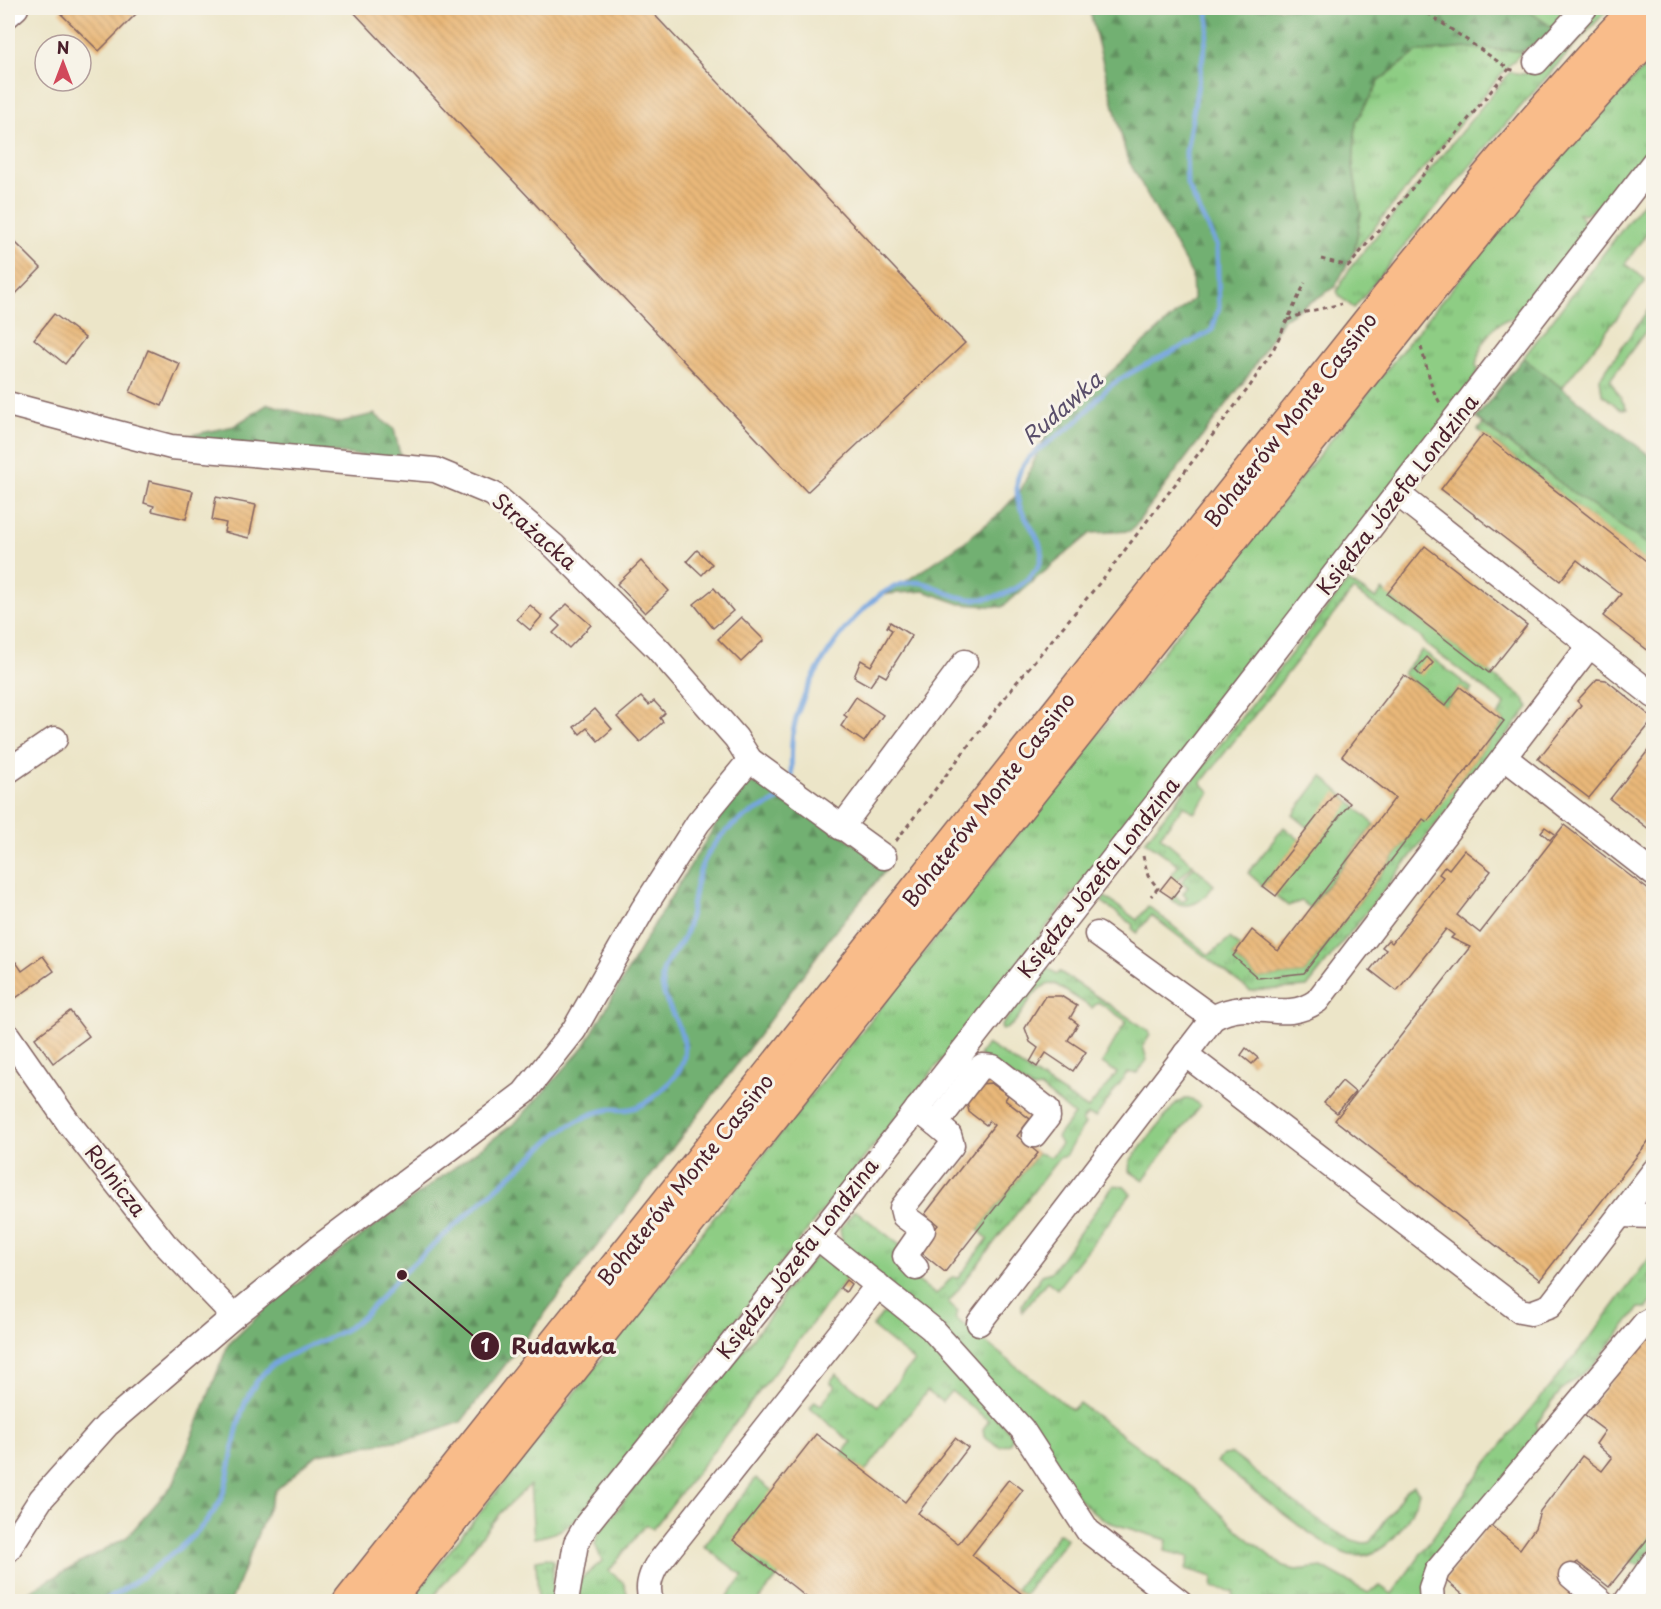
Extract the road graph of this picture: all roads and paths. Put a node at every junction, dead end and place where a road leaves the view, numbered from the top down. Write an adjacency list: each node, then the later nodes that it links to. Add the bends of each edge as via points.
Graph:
1 (16, 8): 5 (street)
2 (1420, 8): 8 (path)
3 (1585, 8): 7 (street)
4 (1638, 8): 47 (highway, Bohaterów Monte Cassino, via 1584,63 1388,298)
5 (8, 15)
6 (1653, 29): 48 (highway, Bohaterów Monte Cassino, via 1523,174 1409,315)
7 (1536, 62): 8 (path, via 1521,72)
8 (1509, 69): 10 (path, via 1349,266)
9 (1653, 162): 16 (street, Księdza Józefa Londzina)
10 (1321, 259)
11 (1305, 283): 13 (path)
12 (1341, 303): 13 (path)
13 (1286, 321): 26 (path, via 1250,386)
14 (1420, 347): 16 (path, via 1437,399)
15 (8, 404): 23 (street, Strażacka, via 171,447 435,470 493,494 554,546 658,650 736,738)
16 (1458, 417): 17 (street, Księdza Józefa Londzina)
17 (1398, 495): 18 (street); 32 (street, Księdza Józefa Londzina)
18 (1590, 645): 20 (street); 22 (street)
19 (965, 662): 25 (street)
20 (1653, 696)
21 (55, 739): 24 (street)
22 (1504, 757): 27 (street); 29 (street, via 1317,1001 1293,1012 1229,1009)
23 (750, 760): 25 (street, Strażacka); 41 (street, via 698,823 574,1030 524,1093)
24 (8, 771)
25 (841, 828): 26 (street, Strażacka)
26 (884, 857)
27 (1653, 874)
28 (1097, 934): 29 (street)
29 (1213, 1018): 31 (street)
30 (8, 1036): 41 (street, Rolnicza, via 68,1122 164,1243)
31 (1185, 1054): 36 (street, via 1520,1311 1531,1313 1550,1306); 43 (street)
32 (917, 1109): 33 (street); 38 (street, Księdza Józefa Londzina)
33 (936, 1124): 34 (street, via 978,1069 987,1066 1047,1109 1048,1117); 39 (street, via 950,1135 952,1145 902,1208 904,1216 922,1230 905,1259)
34 (1034, 1135)
35 (1653, 1171): 36 (street)
36 (1620, 1215): 37 (street)
37 (1653, 1216)
38 (817, 1237): 40 (street); 49 (street, Księdza Józefa Londzina, via 587,1524 576,1543)
39 (916, 1268)
40 (878, 1285): 50 (street, via 656,1566 648,1592); 51 (street, via 931,1328 1022,1429 1088,1531)
41 (234, 1316): 44 (street, via 107,1425 41,1499)
42 (1653, 1318): 52 (street, via 1644,1323 1437,1571 1431,1588)
43 (978, 1323)
44 (8, 1550)
45 (1653, 1562): 54 (street)
46 (1571, 1576): 53 (street)
47 (350, 1602)
48 (386, 1602)
49 (566, 1602)
50 (651, 1602)
51 (1180, 1602)
52 (1432, 1602)
53 (1602, 1602)
54 (1626, 1602)

